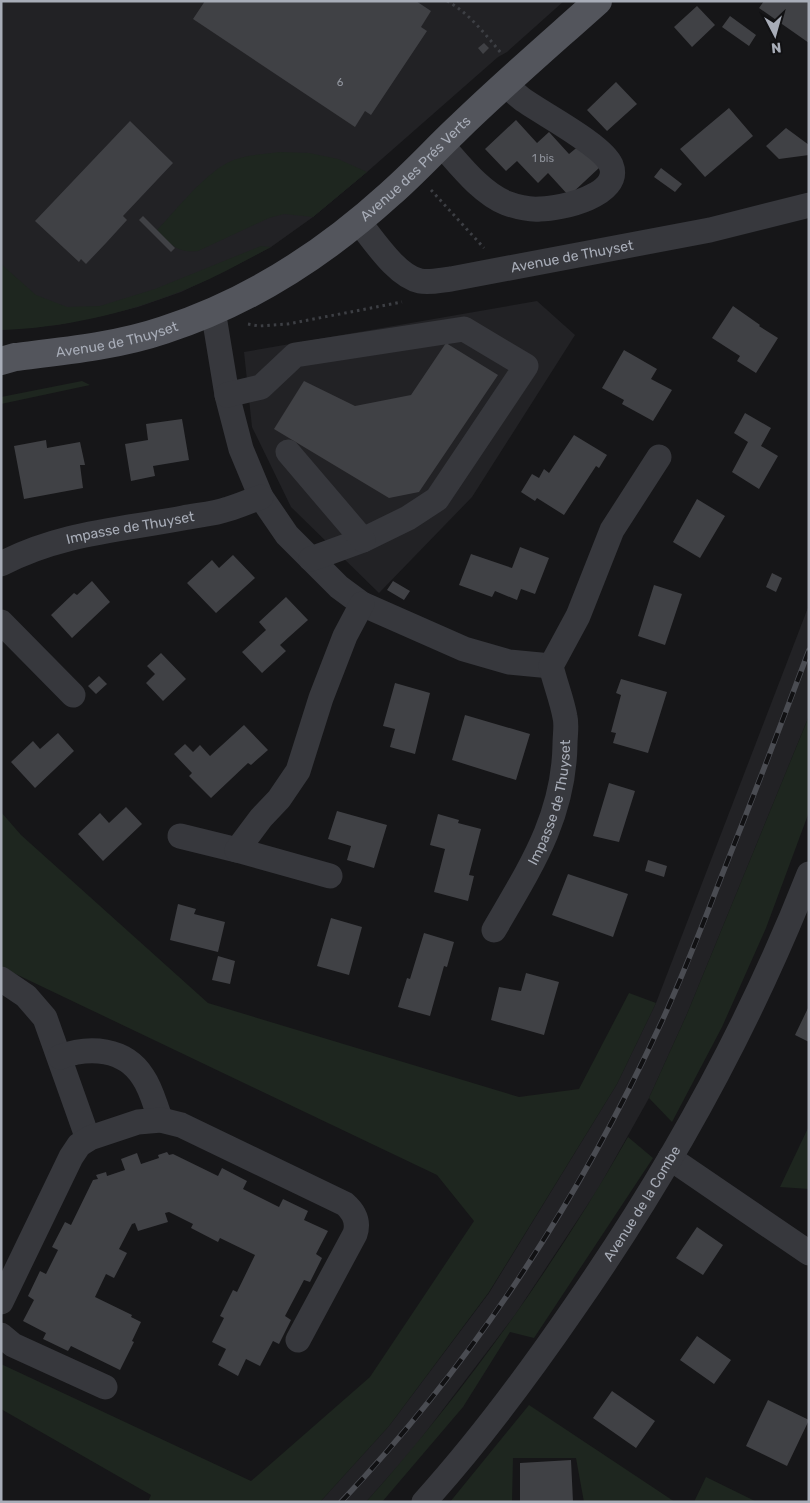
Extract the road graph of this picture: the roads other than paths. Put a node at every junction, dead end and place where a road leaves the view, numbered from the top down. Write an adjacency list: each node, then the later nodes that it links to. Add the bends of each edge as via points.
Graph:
1 (598, 1): 2 (main road, Avenue des Prés Verts)
2 (511, 79): 3 (main road, Avenue des Prés Verts); 3 (street, via 523,99 580,136 605,157 612,173 606,188 554,208 520,208 490,194)
3 (441, 144): 5 (main road, Avenue des Prés Verts)
4 (809, 205): 5 (street, Avenue de Thuyset, via 710,230 427,282 410,278 395,266)
5 (358, 221): 6 (main road, Avenue des Prés Verts, via 292,269)
6 (213, 310): 7 (main road, Avenue de Thuyset, via 164,331 138,338); 8 (street)
7 (6, 357)
8 (227, 395): 11 (street, via 241,449); 12 (street, via 261,388 295,355 464,329 526,366 437,499 408,518)
9 (288, 452): 12 (street)
10 (659, 457): 17 (street, via 612,530 578,616)
11 (261, 497): 13 (street, via 287,535); 14 (street, Impasse de Thuyset, via 227,510 63,539)
12 (363, 540): 13 (street)
13 (311, 558): 15 (street, via 339,587)
14 (1, 564)
15 (362, 604): 17 (street, via 464,649 510,662); 20 (street, via 324,689 298,771)
16 (1, 622): 18 (street)
17 (550, 666): 23 (street, Impasse de Thuyset, via 566,719 565,760 558,795 546,835 530,870)
18 (73, 695)
19 (180, 836): 20 (street)
20 (237, 850): 22 (street)
21 (809, 874): 28 (street, Avenue de la Combe, via 754,999)
22 (330, 876)
23 (494, 930)
24 (1, 979): 25 (street, via 26,996 39,1010 49,1026)
25 (60, 1057): 26 (street, via 87,1050 109,1052 125,1060 144,1078); 27 (street)
26 (161, 1120): 27 (street, via 138,1122); 32 (street, via 189,1129 345,1204 353,1212 355,1234)
27 (88, 1139): 30 (street, via 71,1157)
28 (670, 1158): 29 (street); 34 (street, Avenue de la Combe, via 614,1250 548,1346)
29 (809, 1253)
30 (1, 1302)
31 (1, 1335): 33 (street, via 12,1346)
32 (298, 1340)
33 (105, 1386)
34 (424, 1502)

